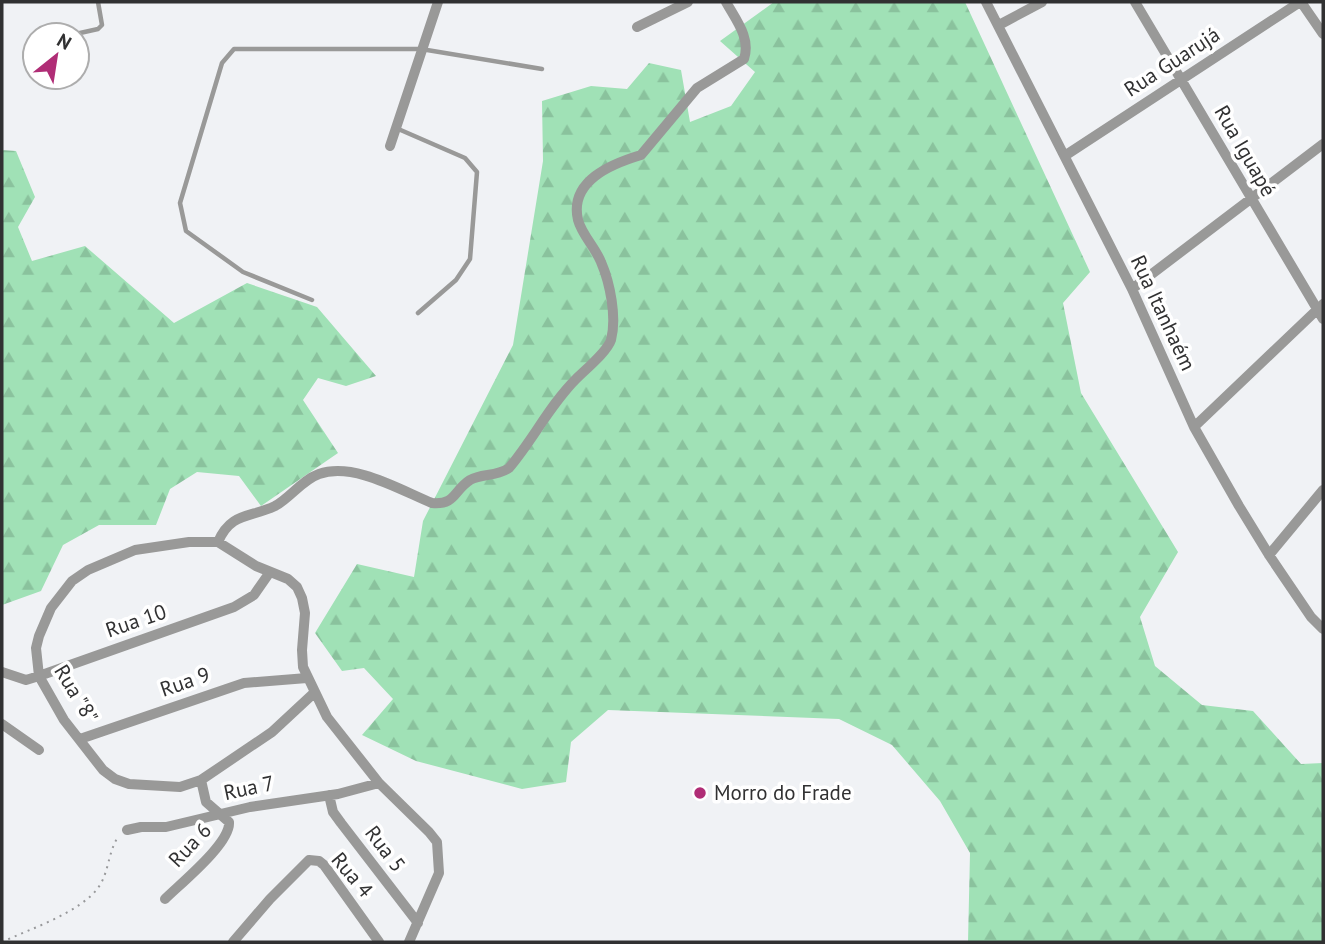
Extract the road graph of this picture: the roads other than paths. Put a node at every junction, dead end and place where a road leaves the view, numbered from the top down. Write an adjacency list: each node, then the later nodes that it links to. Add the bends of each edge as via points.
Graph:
1 (98, 2): 11 (lane, via 102,25)
2 (438, 2): 13 (street)
3 (688, 2): 10 (street)
4 (726, 2): 27 (street, via 744,35 744,59 697,88 641,155 589,180 579,194 578,221 607,278 612,337 547,413 509,468 471,480 449,502 440,504 363,475 339,471 317,475 275,505 227,525)
5 (986, 2): 9 (street, Rua Itanhaém)
6 (1042, 2): 9 (street)
7 (1135, 2): 15 (street, Rua Iguapé)
8 (1301, 2): 12 (street); 15 (street, Rua Guarujá)
9 (999, 25): 19 (street, Rua Itanhaém)
10 (637, 27)
11 (91, 31)
12 (1323, 34)
13 (421, 49): 14 (lane); 16 (street); 22 (lane, via 234,49 222,63 180,203 186,231 243,272)
14 (542, 69)
15 (1182, 79): 19 (street, Rua Guarujá); 20 (street, Rua Iguapé)
16 (396, 128): 18 (street); 24 (lane, via 465,158 477,172 470,259 456,281)
17 (1323, 144): 20 (street)
18 (390, 146)
19 (1066, 155): 21 (street, Rua Itanhaém)
20 (1250, 198): 21 (street); 23 (street, Rua Iguapé)
21 (1132, 289): 25 (street, Rua Itanhaém)
22 (312, 300)
23 (1321, 311): 25 (street)
24 (418, 313)
25 (1194, 427): 28 (street, Rua Itanhaém)
26 (1323, 490): 28 (street)
27 (218, 541): 29 (street); 32 (street, Rua "8", via 135,550 72,581 51,608 39,636)
28 (1269, 555): 30 (street, Rua Itanhaém)
29 (270, 572): 32 (street, Rua 10, via 254,595 234,607); 33 (street, via 288,579 302,598)
30 (1323, 629)
31 (2, 672): 32 (street, Rua 10, via 26,680)
32 (39, 676): 36 (street, Rua "8")
33 (307, 678): 34 (street); 36 (street, Rua 9, via 244,683)
34 (314, 692): 38 (street, Rua "8", via 272,733); 39 (street, via 327,717)
35 (2, 724): 37 (street)
36 (80, 739): 38 (street, Rua "8", via 103,769 129,784 164,788)
37 (39, 750)
38 (201, 780): 41 (street, Rua 6, via 206,802)
39 (379, 783): 40 (street, Rua 7); 44 (street, via 437,842 439,873)
40 (329, 795): 41 (street, Rua 7); 44 (street, Rua 5, via 333,812)
41 (220, 814): 42 (street, Rua 7, via 166,827); 43 (street, Rua 6, via 229,822 228,833)
42 (127, 830)
43 (165, 899)
44 (418, 923): 47 (street)
45 (233, 942): 46 (street, Rua 4, via 309,860 324,865)
46 (379, 942)
47 (409, 942)

